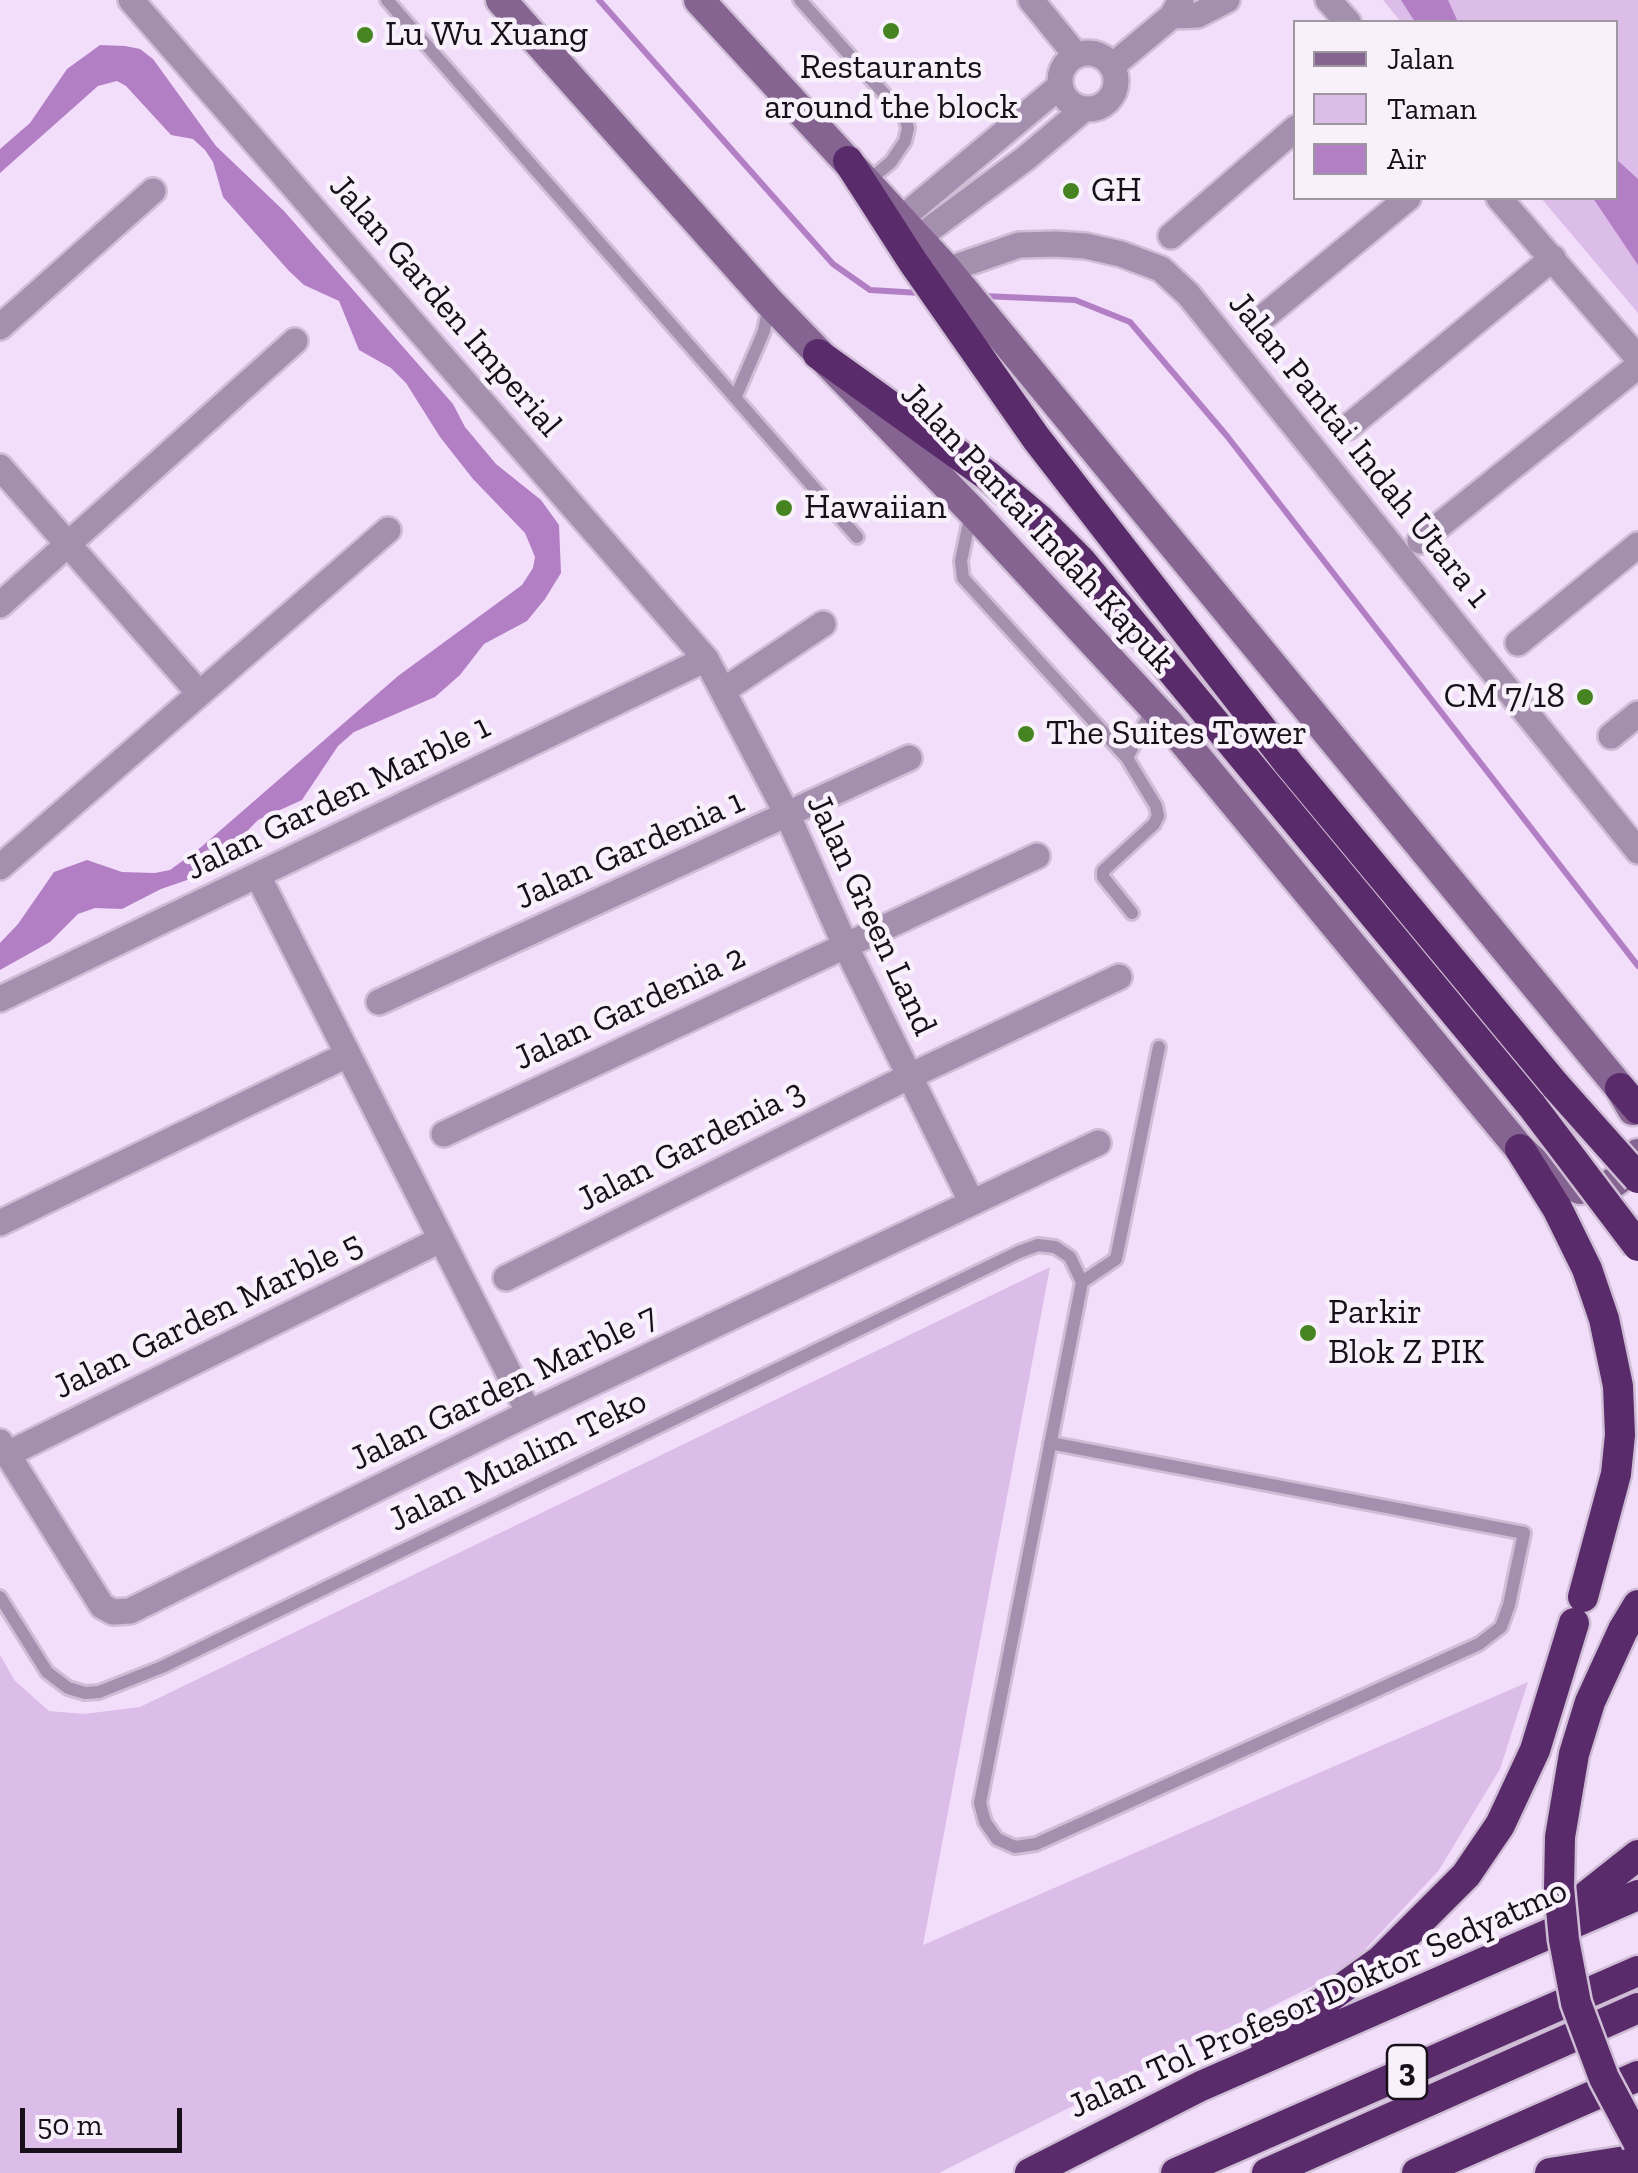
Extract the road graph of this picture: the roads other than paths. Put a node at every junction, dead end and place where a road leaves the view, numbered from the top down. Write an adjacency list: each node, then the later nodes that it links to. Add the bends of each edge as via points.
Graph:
1 (131, 0): 43 (street, Jalan Garden Imperial)
2 (386, 0): 31 (lane)
3 (501, 0): 24 (main road, Jalan Pantai Indah Kapuk)
4 (699, 0): 16 (main road)
5 (800, 0): 16 (lane, via 904,116 905,141)
6 (1031, 0): 11 (street)
7 (1227, 0): 9 (street)
8 (1328, 0): 10 (street)
9 (1186, 8): 12 (street)
10 (1346, 20)
11 (1076, 55): 12 (street, via 1096,54); 13 (street, via 1064,67)
12 (1112, 66): 14 (street, via 1112,96)
13 (1060, 86): 14 (street, via 1068,101); 21 (street)
14 (1084, 109): 21 (street)
15 (1293, 131): 20 (street)
16 (869, 168): 21 (highway); 21 (main road)
17 (152, 190): 26 (street)
18 (1406, 200): 25 (street)
19 (1501, 200): 22 (street)
20 (1172, 236)
21 (911, 240): 23 (highway)
22 (1552, 258): 29 (street); 32 (street)
23 (948, 285): 52 (street, Jalan Pantai Indah Utara 1, via 1019,245 1086,246 1162,269); 64 (main road, via 994,329); 70 (highway, bridge, via 1036,438 1289,764)
24 (770, 302): 28 (main road, Jalan Pantai Indah Kapuk); 31 (lane)
25 (1260, 320)
26 (0, 327)
27 (294, 341): 38 (street)
28 (818, 354): 34 (main road, Jalan Pantai Indah Kapuk); 74 (highway, bridge, via 988,476 1081,561 1532,1106)
29 (1638, 358)
30 (1638, 366): 37 (street)
31 (736, 396): 36 (lane)
32 (1348, 428)
33 (0, 466): 38 (street)
34 (971, 510): 46 (main road, Jalan Pantai Indah Kapuk); 50 (lane, via 963,578)
35 (388, 530): 45 (street)
36 (857, 537)
37 (1420, 541)
38 (68, 545): 40 (street); 45 (street)
39 (1638, 545): 42 (street)
40 (0, 605)
41 (822, 624): 44 (street)
42 (1518, 643)
43 (706, 659): 44 (street, Jalan Green Land); 55 (street, Jalan Garden Marble 1)
44 (724, 690): 51 (street, Jalan Green Land)
45 (198, 693): 54 (street)
46 (1153, 706): 50 (lane); 68 (main road, Jalan Pantai Indah Kapuk)
47 (1638, 714): 48 (street)
48 (1611, 736)
49 (909, 758): 51 (street, Jalan Gardenia 1)
50 (1127, 758): 56 (lane, via 1158,816 1103,871)
51 (788, 816): 57 (street, Jalan Green Land); 60 (street, Jalan Gardenia 1)
52 (1638, 852)
53 (1037, 856): 57 (street, Jalan Gardenia 2)
54 (0, 867)
55 (258, 876): 59 (street, Jalan Garden Marble 1); 62 (street)
56 (1132, 913)
57 (845, 945): 63 (street, Jalan Green Land); 66 (street, Jalan Gardenia 2)
58 (1119, 977): 63 (street, Jalan Gardenia 3)
59 (0, 999)
60 (379, 1002)
61 (1158, 1048): 76 (lane, via 1116,1259)
62 (348, 1055): 72 (street); 73 (street)
63 (908, 1077): 71 (street, Jalan Green Land); 75 (street, Jalan Gardenia 3)
64 (1629, 1098): 65 (main road)
65 (1638, 1122)
66 (444, 1134)
67 (1098, 1142): 71 (street, Jalan Garden Marble 7)
68 (1520, 1149): 69 (main road, Jalan Pantai Indah Kapuk, via 1548,1176 1580,1190 1610,1185); 88 (highway, via 1587,1269 1618,1386 1620,1435 1616,1474 1535,1750 1500,1825 1466,1875 1380,1962)
69 (1638, 1154)
70 (1638, 1178)
71 (970, 1202): 77 (street, Jalan Garden Marble 7)
72 (0, 1223)
73 (440, 1240): 77 (street); 79 (street, Jalan Garden Marble 5)
74 (1638, 1246)
75 (506, 1278)
76 (1082, 1282): 78 (lane); 80 (lane, Jalan Mualim Teko, via 1070,1257 1055,1247 1019,1252 100,1692 68,1688 46,1672)
77 (529, 1413): 79 (street, Jalan Garden Marble 7, via 130,1611 102,1606)
78 (1050, 1443): 78 (lane, via 1524,1533 1509,1605 1500,1627 1479,1644 1036,1844 1015,1847 997,1839 980,1803)
79 (4, 1448)
80 (0, 1597)
81 (1631, 1618): 89 (highway, bridge, via 1590,1702 1574,1754 1558,1888 1576,2003)
82 (1638, 1854): 84 (highway)
83 (1638, 1895): 84 (highway, Jalan Tol Profesor Doktor Sedyatmo / 3)
84 (1522, 1945): 88 (highway, Jalan Tol Profesor Doktor Sedyatmo / 3)
85 (1638, 1971): 92 (highway, 3)
86 (1638, 2008): 93 (highway, 3)
87 (1638, 2076): 94 (highway)
88 (1201, 2086): 91 (highway, Jalan Tol Profesor Doktor Sedyatmo / 3)
89 (1638, 2142)
90 (1638, 2158): 95 (highway)
91 (1030, 2173)
92 (1176, 2173)
93 (1267, 2173)
94 (1417, 2173)
95 (1550, 2173)

